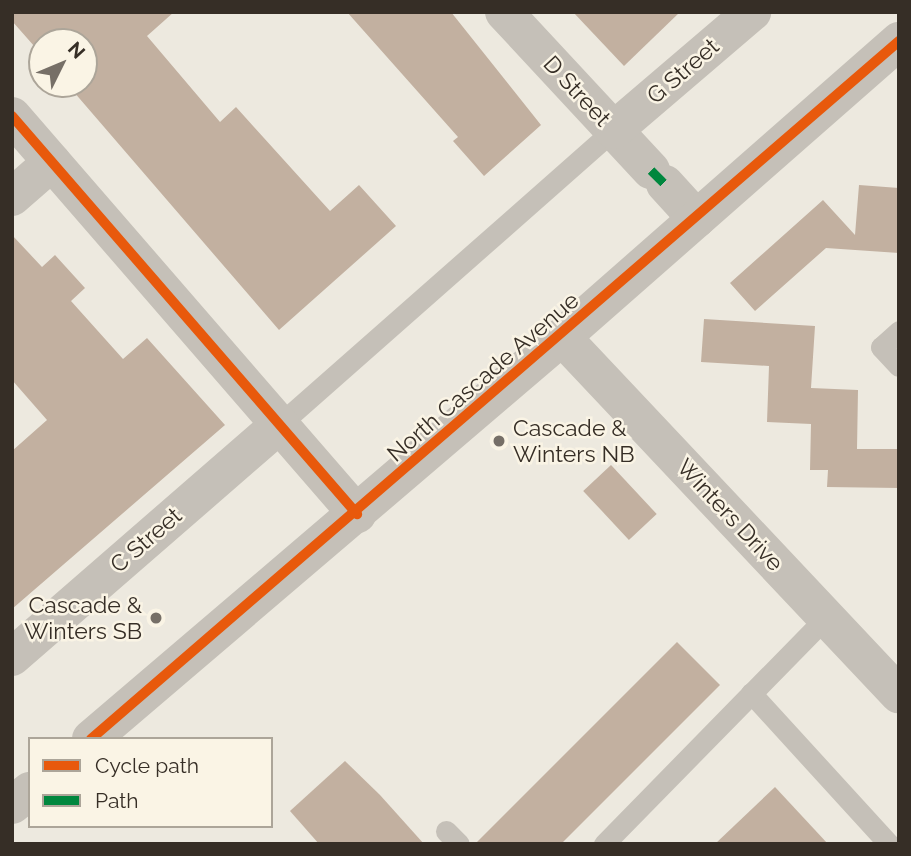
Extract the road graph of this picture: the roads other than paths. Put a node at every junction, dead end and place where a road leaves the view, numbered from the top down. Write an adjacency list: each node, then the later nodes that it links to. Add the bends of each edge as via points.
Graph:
1 (504, 12): 5 (street, D Street)
2 (752, 12): 5 (street, G Street)
3 (899, 41): 8 (street, North Cascade Avenue)
4 (12, 116): 6 (street)
5 (614, 130): 8 (street, D Street); 12 (lane)
6 (52, 162): 7 (street); 12 (street)
7 (12, 197)
8 (697, 219): 10 (street, North Cascade Avenue)
9 (899, 331): 11 (lane, via 881,347)
10 (562, 337): 13 (street, North Cascade Avenue); 14 (street, Winters Drive)
11 (899, 366)
12 (280, 424): 13 (street); 15 (street, C Street)
13 (357, 514): 18 (street, North Cascade Avenue)
14 (826, 617): 16 (lane); 17 (street, Winters Drive)
15 (12, 657)
16 (751, 693): 21 (lane); 22 (lane)
17 (899, 694)
18 (93, 737)
19 (28, 792): 20 (street)
20 (12, 805)
21 (604, 844)
22 (889, 844)

